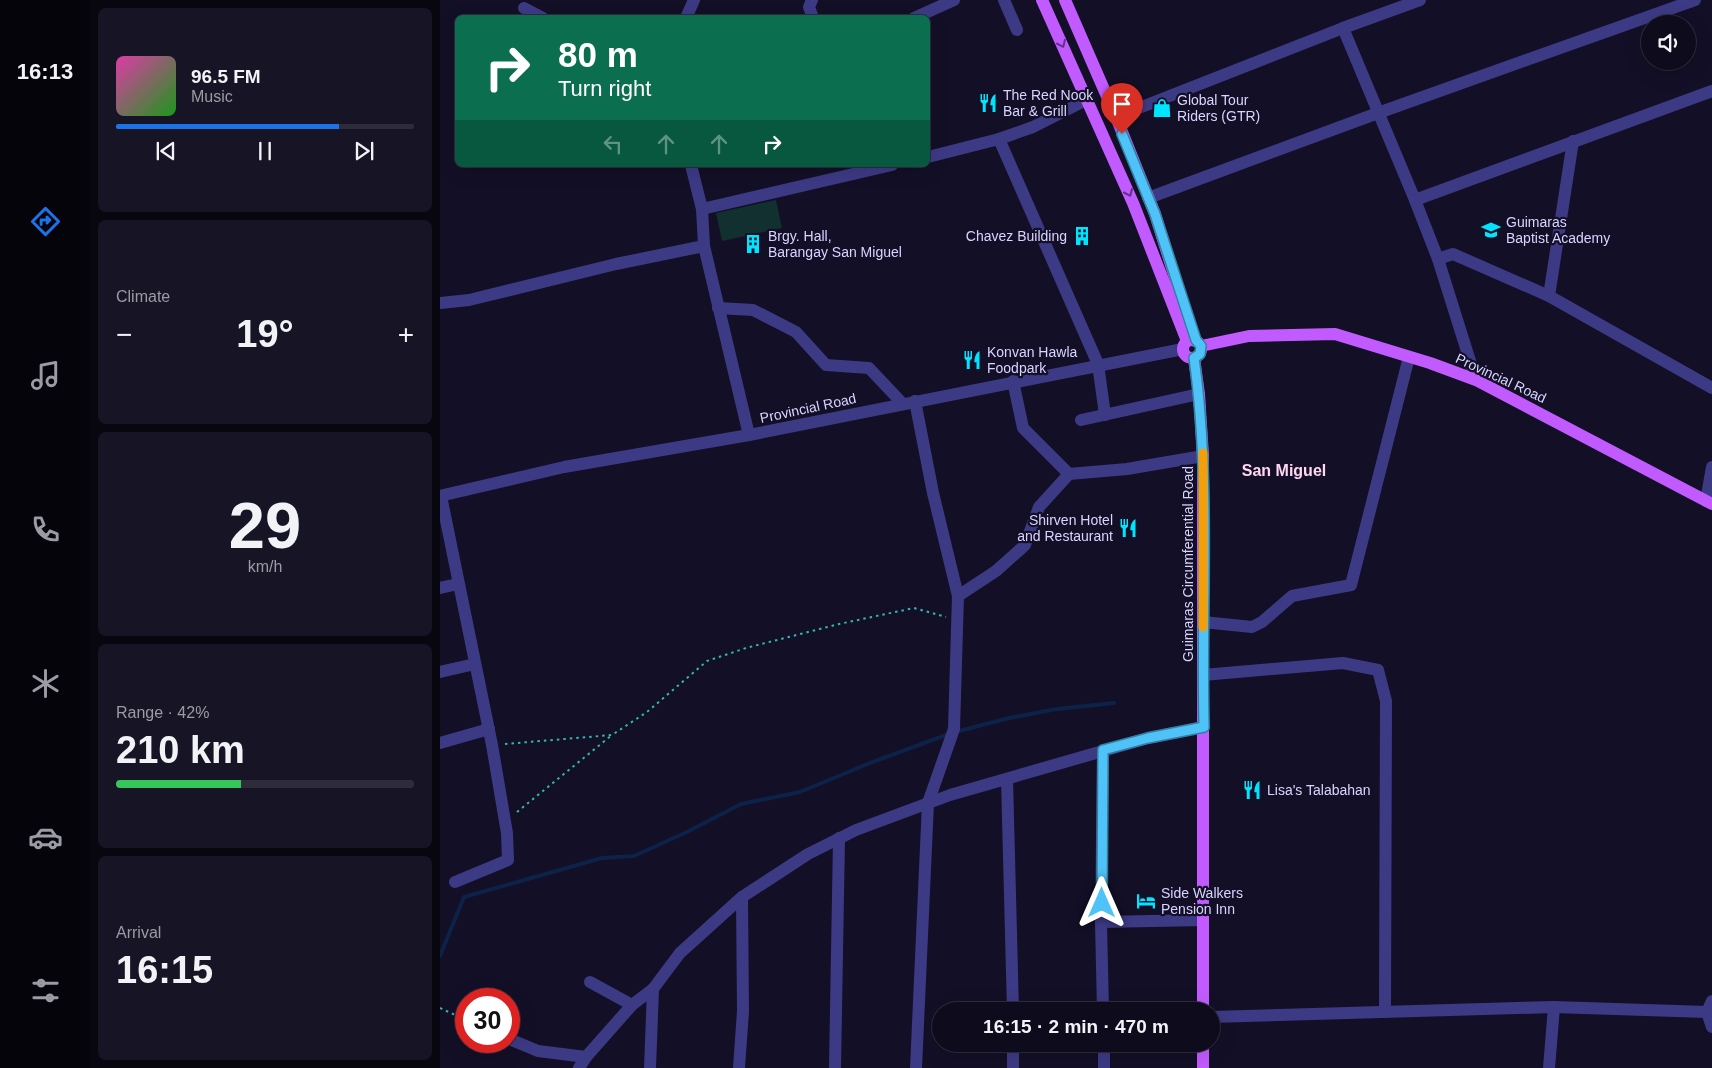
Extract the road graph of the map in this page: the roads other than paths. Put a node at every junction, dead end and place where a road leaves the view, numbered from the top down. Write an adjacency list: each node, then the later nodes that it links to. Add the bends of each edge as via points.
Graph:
1 (694, 0): 13 (street)
2 (812, 0): 14 (street, via 809,7)
3 (954, 0): 8 (street)
4 (1004, 0): 17 (street)
5 (1042, 0): 11 (main road)
6 (1420, 0): 16 (street)
7 (1694, 0): 20 (street)
8 (939, 3): 15 (street)
9 (1066, 3): 11 (main road); 21 (main road)
10 (524, 8): 12 (street)
11 (1048, 14): 19 (main road, one-way to 19)
12 (537, 15)
13 (687, 15)
14 (812, 15)
15 (919, 15)
16 (1343, 28): 20 (street); 21 (street)
17 (1017, 30)
18 (1712, 91): 23 (street)
19 (1088, 99): 22 (street); 35 (main road, one-way to 35)
20 (1378, 113): 27 (street); 28 (street)
21 (1116, 118): 27 (main road)
22 (999, 140): 24 (street); 37 (street)
23 (1573, 141): 28 (street); 32 (street)
24 (930, 157)
25 (692, 167): 29 (street)
26 (883, 167): 29 (street)
27 (1148, 198): 35 (main road)
28 (1415, 200): 31 (street)
29 (702, 209): 30 (street)
30 (704, 246): 33 (street, via 469,300); 34 (street)
31 (1438, 259): 32 (street, via 1453,254); 38 (street)
32 (1549, 296): 40 (street)
33 (440, 303)
34 (718, 308): 42 (street, via 753,310 796,332 826,365 869,368); 45 (street)
35 (1192, 344): 36 (main road, Provincial Road, via 1249,336 1335,334); 37 (street, Provincial Road); 41 (main road, Guimaras Circumferential Road, via 1186,356 1194,358)
36 (1410, 357): 38 (main road, Provincial Road); 54 (street, via 1351,585 1292,596 1252,627)
37 (1098, 364): 39 (street, Provincial Road); 43 (street)
38 (1476, 380): 50 (main road, Provincial Road)
39 (1013, 381): 42 (street, Provincial Road); 48 (street, via 1023,428)
40 (1712, 388)
41 (1198, 394): 43 (street); 46 (main road, Guimaras Circumferential Road)
42 (909, 402): 45 (street, Provincial Road); 53 (street)
43 (1105, 415): 44 (street)
44 (1081, 420)
45 (749, 435): 49 (street, Provincial Road, via 564,467)
46 (1203, 456): 48 (street, via 1127,469); 54 (main road, Guimaras Circumferential Road)
47 (1712, 466): 50 (street)
48 (1069, 474): 53 (street, via 1039,507 1025,545 996,571)
49 (440, 496): 51 (street)
50 (1709, 502)
51 (458, 584): 52 (street); 55 (street)
52 (440, 588)
53 (958, 596): 63 (street, via 954,729)
54 (1203, 622): 57 (main road, Guimaras Circumferential Road)
55 (475, 664): 56 (street); 59 (street)
56 (440, 672)
57 (1203, 675): 58 (main road, Guimaras Circumferential Road); 77 (street, via 1343,663 1378,670 1386,701)
58 (1204, 727): 61 (street); 67 (main road, Guimaras Circumferential Road)
59 (489, 729): 60 (street); 65 (street, via 507,833 508,860)
60 (440, 743)
61 (1103, 750): 62 (street); 68 (street)
62 (1007, 779): 63 (street); 71 (street)
63 (928, 803): 64 (street); 89 (street)
64 (838, 838): 66 (street); 88 (street)
65 (455, 882)
66 (742, 898): 70 (street, via 680,953); 87 (street)
67 (1203, 920): 68 (street); 73 (main road, Guimaras Circumferential Road)
68 (1102, 922): 72 (street)
69 (590, 982): 74 (street)
70 (653, 989): 74 (street); 86 (street)
71 (1013, 1002)
72 (1103, 1002)
73 (1203, 1002)
74 (632, 1005): 84 (street)
75 (1554, 1007): 76 (street); 77 (street); 93 (street)
76 (1710, 1007): 79 (street)
77 (1385, 1012): 78 (street)
78 (1220, 1017)
79 (1712, 1027)
80 (520, 1044): 84 (street, via 538,1051)
81 (1013, 1052): 90 (street)
82 (1104, 1052): 91 (street)
83 (1203, 1052): 92 (main road)
84 (586, 1057): 85 (street)
85 (579, 1068)
86 (650, 1068)
87 (740, 1068)
88 (835, 1068)
89 (916, 1068)
90 (1013, 1068)
91 (1104, 1068)
92 (1202, 1068)
93 (1549, 1068)

